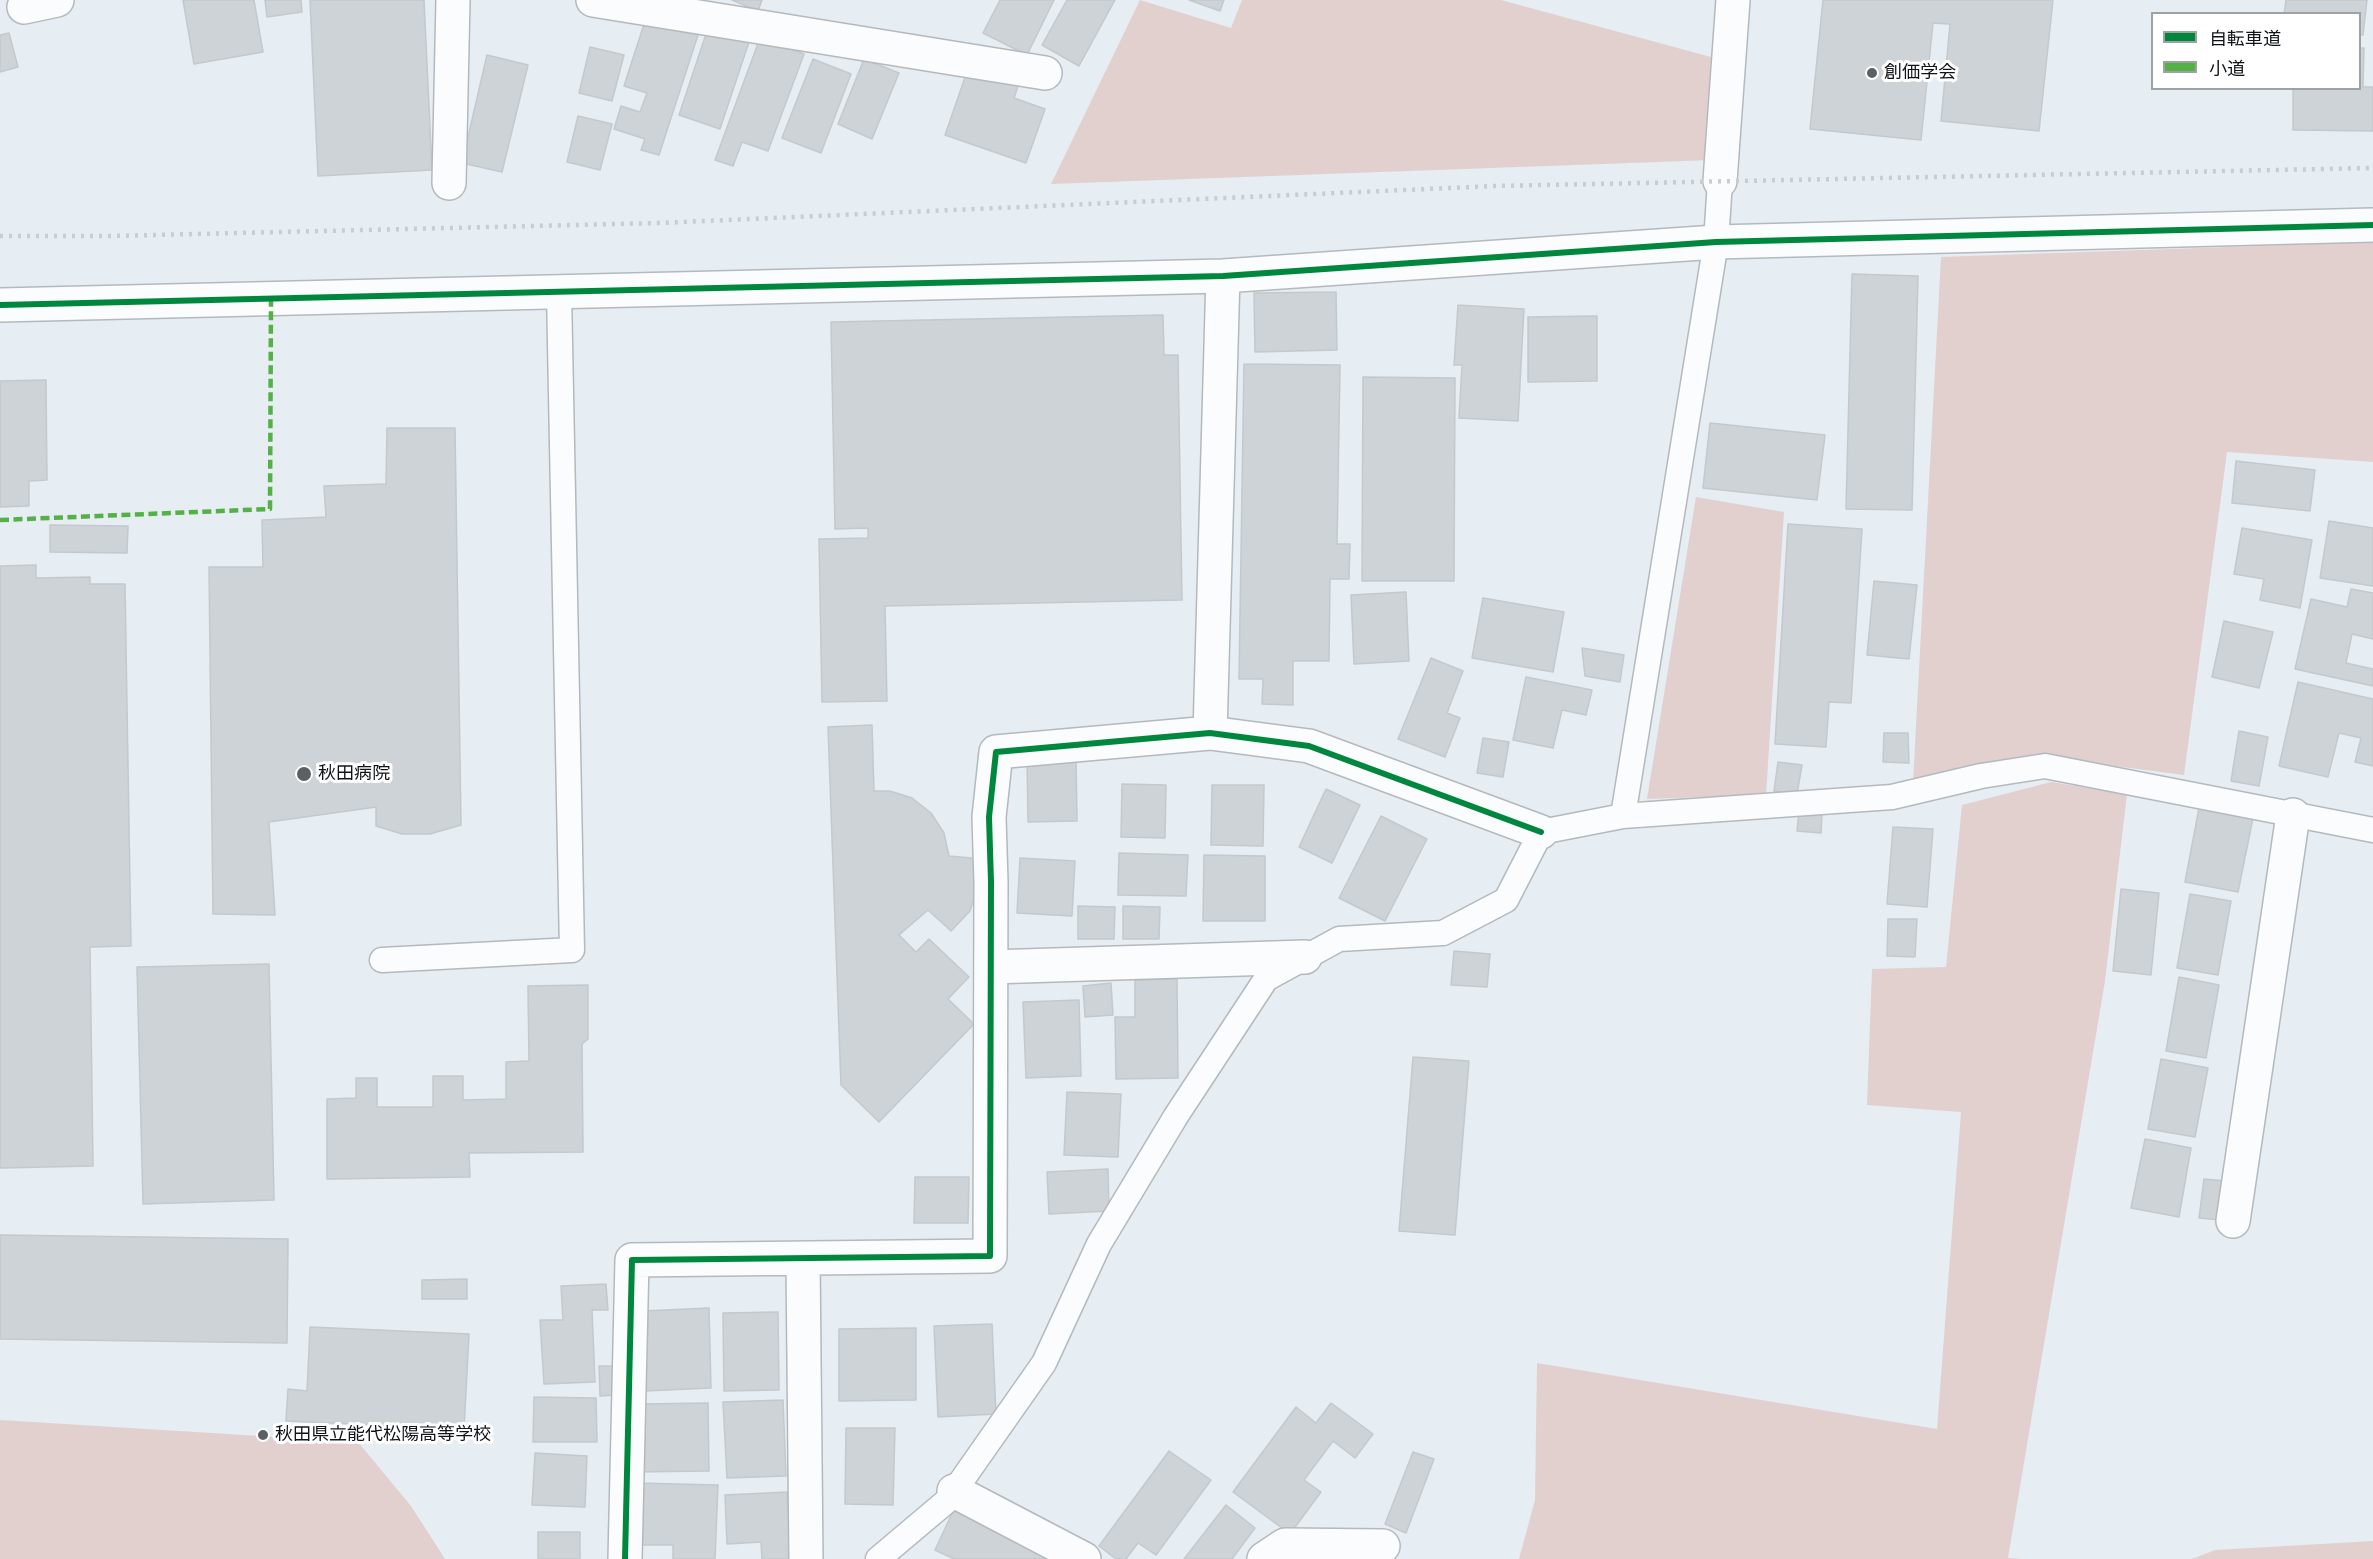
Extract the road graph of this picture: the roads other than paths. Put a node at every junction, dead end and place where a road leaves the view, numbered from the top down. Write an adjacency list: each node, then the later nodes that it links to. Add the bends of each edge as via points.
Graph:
1 (57, 0): 5 (street)
2 (453, 0): 8 (street)
3 (593, 0): 6 (street)
4 (1732, 0): 7 (street)
5 (24, 7)
6 (1045, 73)
7 (1720, 182): 10 (lane)
8 (449, 183)
9 (2373, 225): 10 (street)
10 (1716, 242): 11 (street); 16 (lane)
11 (1223, 276): 12 (street); 14 (street)
12 (559, 292): 13 (street); 20 (lane, via 572,950)
13 (0, 305)
14 (1210, 733): 18 (street, via 1309,746); 21 (street, via 996,752 989,817)
15 (2293, 815): 16 (lane, via 2045,766 1892,797); 17 (lane); 22 (street)
16 (1623, 816): 18 (lane)
17 (2373, 830)
18 (1541, 832): 19 (lane, via 1506,900 1443,933 1339,939)
19 (1305, 957): 21 (street); 24 (lane, via 1266,979 1176,1116 1100,1244 1044,1363)
20 (382, 960)
21 (991, 968): 23 (street, via 990,1256)
22 (2233, 1221)
23 (803, 1260): 26 (street, via 632,1260); 27 (street)
24 (954, 1491): 28 (lane); 29 (street)
25 (1383, 1546): 30 (street, via 1285,1545)
26 (626, 1559)
27 (806, 1559)
28 (878, 1559)
29 (1084, 1559)
30 (1264, 1559)

